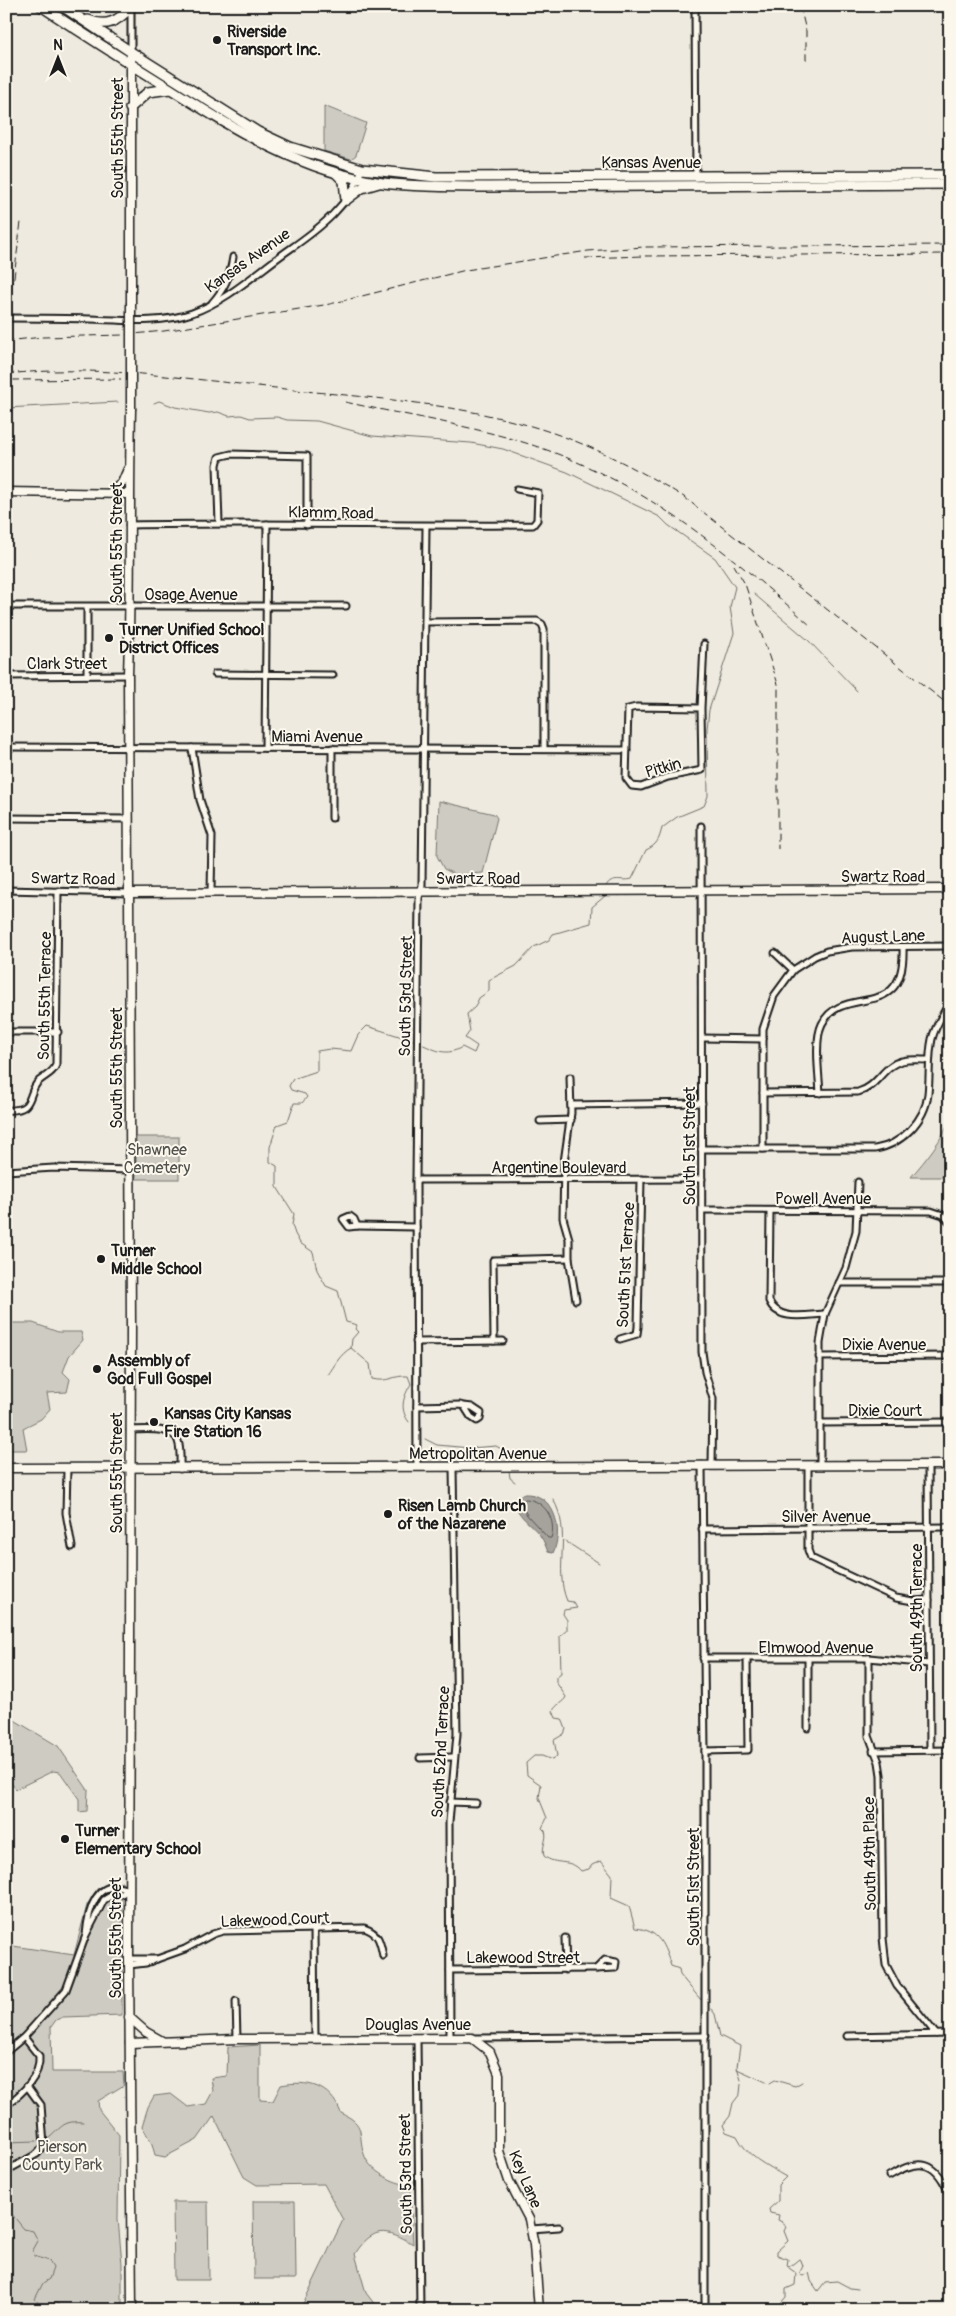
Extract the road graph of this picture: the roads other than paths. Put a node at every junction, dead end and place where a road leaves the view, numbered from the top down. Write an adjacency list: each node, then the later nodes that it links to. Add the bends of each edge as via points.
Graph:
1 (62, 6): 5 (main road)
2 (695, 6): 13 (street)
3 (131, 7): 5 (main road, via 114,22 105,25); 6 (street, South 55th Street)
4 (45, 9): 7 (main road)
5 (74, 15): 6 (main road)
6 (131, 52): 7 (street, South 55th Street); 11 (main road, via 258,132)
7 (130, 64): 8 (main road); 9 (street, South 55th Street)
8 (170, 89): 9 (main road, via 148,92); 10 (main road, via 256,141)
9 (130, 108): 20 (street, South 55th Street, bridge)
10 (334, 172): 11 (main road); 16 (main road, via 344,181)
11 (361, 174): 13 (main road, Kansas Avenue); 14 (main road, Kansas Avenue); 16 (street, Kansas Avenue)
12 (950, 175): 13 (main road, Kansas Avenue)
13 (696, 182): 14 (main road, Kansas Avenue, via 490,187); 15 (main road, Kansas Avenue)
14 (382, 183): 16 (main road, via 362,188)
15 (950, 184)
16 (346, 200): 18 (street, Kansas Avenue, via 321,226)
17 (233, 257): 18 (street, via 230,276)
18 (212, 304): 19 (street, Kansas Avenue, via 192,313 151,319)
19 (6, 318)
20 (130, 465): 23 (street, via 122,483); 24 (street, South 55th Street)
21 (517, 489): 29 (street, Klamm Road, via 538,494 537,520 533,525)
22 (6, 492): 23 (street)
23 (109, 493): 24 (street)
24 (129, 494): 27 (street, South 55th Street)
25 (219, 523): 26 (street, Klamm Road); 27 (street, Klamm Road); 28 (street, via 217,465 219,457 231,454 307,456)
26 (267, 524): 28 (street, Klamm Road); 32 (street)
27 (129, 525): 31 (street, South 55th Street)
28 (307, 525): 29 (street, Klamm Road)
29 (426, 526): 35 (street, South 53rd Street)
30 (6, 606): 34 (street, Osage Avenue)
31 (130, 606): 32 (street, Osage Avenue); 34 (street, Osage Avenue); 40 (street, South 55th Street)
32 (266, 606): 33 (street, Osage Avenue); 38 (street)
33 (346, 606)
34 (87, 607): 39 (street)
35 (425, 622): 49 (street, South 53rd Street); 50 (street, via 537,621 542,624)
36 (704, 644): 43 (street)
37 (215, 674): 38 (street)
38 (266, 674): 41 (street); 47 (street)
39 (87, 675): 40 (street, Clark Street); 42 (street, Clark Street)
40 (128, 675): 44 (street, South 55th Street)
41 (333, 675)
42 (6, 676)
43 (701, 708): 51 (street, via 628,709); 51 (street, Pitkin, via 702,770 641,787 632,786 626,778)
44 (128, 747): 45 (street, Miami Avenue); 46 (street, Miami Avenue); 54 (street, South 55th Street)
45 (6, 748)
46 (192, 748): 47 (street, Miami Avenue); 61 (street, via 200,800 212,836)
47 (266, 748): 48 (street, Miami Avenue)
48 (332, 748): 49 (street, Miami Avenue); 53 (street)
49 (423, 748): 50 (street, Miami Avenue); 62 (street, South 53rd Street)
50 (544, 749): 51 (street, Miami Avenue)
51 (627, 750)
52 (6, 818): 54 (street)
53 (332, 818)
54 (128, 819): 60 (street, South 55th Street)
55 (701, 826): 58 (street, South 51st Street)
56 (950, 889): 58 (street, Swartz Road)
57 (6, 890): 59 (street, Swartz Road)
58 (701, 890): 62 (street, Swartz Road); 70 (street, South 51st Street)
59 (58, 891): 60 (street, Swartz Road); 69 (street, South 55th Terrace)
60 (129, 892): 61 (street, Swartz Road); 83 (street, South 55th Street)
61 (211, 892): 62 (street, Swartz Road)
62 (420, 892): 87 (street, South 53rd Street)
63 (950, 946): 64 (street, August Lane)
64 (903, 947): 66 (street, August Lane, via 852,947 826,952); 75 (street, via 902,973 890,991 874,999 835,1009 821,1026 818,1037)
65 (776, 953): 66 (street)
66 (793, 970): 71 (street, via 774,996)
67 (950, 1001): 72 (street, via 932,1039)
68 (6, 1032): 69 (street)
69 (58, 1032): 78 (street, South 55th Terrace, via 54,1070 38,1082 29,1102 21,1108)
70 (702, 1038): 71 (street); 76 (street, South 51st Street)
71 (763, 1039): 74 (street)
72 (929, 1060): 75 (street, via 900,1061 868,1090 846,1094); 82 (street, via 928,1095 924,1109 908,1132 888,1146 875,1149)
73 (570, 1077): 77 (street)
74 (763, 1093): 75 (street); 82 (street)
75 (820, 1093)
76 (702, 1103): 77 (street); 81 (street, South 51st Street)
77 (571, 1105): 79 (street)
78 (6, 1110)
79 (570, 1120): 80 (street); 85 (street)
80 (540, 1121)
81 (701, 1149): 82 (street); 86 (street, South 51st Street)
82 (763, 1150)
83 (130, 1170): 84 (street, via 54,1168); 111 (street, South 55th Street)
84 (6, 1171)
85 (563, 1178): 87 (street, Argentine Boulevard); 88 (street, Argentine Boulevard); 96 (street, via 563,1218 569,1239)
86 (702, 1179): 88 (street, Argentine Boulevard); 90 (street, South 51st Street)
87 (416, 1180): 95 (street, South 53rd Street)
88 (641, 1180): 101 (street, South 51st Terrace, via 638,1327 637,1334)
89 (858, 1182): 92 (street)
90 (702, 1210): 91 (street, Powell Avenue); 113 (street, South 51st Street, via 702,1352 713,1399)
91 (770, 1211): 92 (street, Powell Avenue); 100 (street, via 769,1301 772,1308 783,1315)
92 (858, 1211): 93 (street, Powell Avenue, via 930,1211 943,1215); 97 (street, via 852,1250)
93 (950, 1222)
94 (357, 1226): 95 (street)
95 (416, 1227): 104 (street, South 53rd Street)
96 (569, 1258): 99 (street); 102 (street, via 493,1260)
97 (839, 1283): 98 (street); 100 (street)
98 (950, 1283)
99 (576, 1300)
100 (825, 1314): 106 (street)
101 (620, 1339)
102 (494, 1341): 103 (street); 104 (street)
103 (503, 1341)
104 (416, 1342): 107 (street, South 53rd Street)
105 (950, 1356): 106 (street, Dixie Avenue)
106 (819, 1357): 110 (street)
107 (417, 1406): 108 (street); 119 (street, South 53rd Street)
108 (464, 1406)
109 (950, 1422): 110 (street, Dixie Court)
110 (820, 1423): 114 (street)
111 (130, 1430): 121 (street, South 55th Street); 123 (street, via 166,1431 175,1436 179,1443)
112 (702, 1465): 113 (street, Metropolitan Avenue); 117 (street, Metropolitan Avenue); 127 (street, South 51st Street)
113 (712, 1465): 118 (street, Metropolitan Avenue)
114 (820, 1465): 115 (street, Metropolitan Avenue); 118 (street, Metropolitan Avenue)
115 (928, 1465): 116 (street, Metropolitan Avenue); 126 (street, South 49th Terrace)
116 (950, 1465)
117 (453, 1466): 119 (street, Metropolitan Avenue); 140 (street, South 52nd Terrace, via 457,1734)
118 (808, 1466): 125 (street)
119 (417, 1467): 123 (street, Metropolitan Avenue)
120 (6, 1468): 122 (street, Metropolitan Avenue)
121 (130, 1468): 122 (street, Metropolitan Avenue); 123 (street, Metropolitan Avenue); 144 (street, South 55th Street)
122 (67, 1469): 128 (street, via 66,1513)
123 (180, 1469)
124 (950, 1527): 126 (street, Silver Avenue)
125 (809, 1528): 126 (street, Silver Avenue); 127 (street, Silver Avenue); 129 (street, via 811,1558 896,1598)
126 (928, 1528): 129 (street, South 49th Terrace)
127 (702, 1529): 130 (street, South 51st Street)
128 (72, 1547)
129 (929, 1600): 134 (street, South 49th Terrace)
130 (703, 1658): 133 (street, Elmwood Avenue); 138 (street, South 51st Street)
131 (808, 1658): 132 (street, Elmwood Avenue); 133 (street, Elmwood Avenue); 135 (street)
132 (869, 1658): 134 (street, Elmwood Avenue); 139 (street, South 49th Place, via 869,1736)
133 (747, 1659): 138 (street, via 748,1750)
134 (929, 1664): 136 (street, South 49th Terrace)
135 (808, 1728)
136 (930, 1750): 137 (street); 139 (street)
137 (950, 1750)
138 (705, 1751): 156 (street, South 51st Street)
139 (873, 1751): 154 (street, South 49th Place, via 881,1775 886,1965 897,1986)
140 (453, 1757): 141 (street); 142 (street, South 52nd Terrace)
141 (420, 1758)
142 (450, 1802): 143 (street); 150 (street, South 52nd Terrace)
143 (476, 1803)
144 (128, 1890): 148 (street, South 55th Street); 158 (street, via 120,1886 100,1893 92,1906 86,1935 66,1990)
145 (314, 1929): 147 (street, Lakewood Court, via 364,1928 372,1931 378,1937); 148 (street, Lakewood Court, via 223,1932 146,1964); 159 (street)
146 (565, 1938): 151 (street)
147 (383, 1956)
148 (129, 1962): 153 (street, South 55th Street)
149 (596, 1969): 151 (street, Lakewood Street)
150 (450, 1970): 151 (street, Lakewood Street); 161 (street, South 52nd Terrace)
151 (566, 1970)
152 (236, 2001): 163 (street)
153 (129, 2017): 164 (street); 165 (street, South 55th Street)
154 (936, 2034): 155 (street); 157 (street)
155 (950, 2034)
156 (706, 2036): 162 (street, Douglas Avenue); 177 (street, South 51st Street)
157 (847, 2036)
158 (24, 2037): 166 (street); 167 (street, via 39,2056 40,2063)
159 (315, 2038): 160 (street, Douglas Avenue); 163 (street, Douglas Avenue)
160 (417, 2038): 161 (street, Douglas Avenue); 175 (street, South 53rd Street)
161 (450, 2038): 162 (street, Douglas Avenue)
162 (472, 2038): 173 (street, Key Lane, via 490,2052 499,2074 499,2151)
163 (237, 2039): 164 (street, Douglas Avenue)
164 (162, 2041): 165 (street, Douglas Avenue)
165 (130, 2043): 174 (street, South 55th Street)
166 (6, 2052)
167 (27, 2086): 168 (street); 169 (street, via 41,2105 44,2146 37,2154)
168 (6, 2106)
169 (6, 2171)
170 (889, 2176): 171 (street, via 900,2169 924,2165 934,2168 944,2178)
171 (950, 2196)
172 (559, 2227): 173 (street)
173 (531, 2229): 176 (street, Key Lane)
174 (132, 2310)
175 (420, 2310)
176 (539, 2310)
177 (706, 2310)

